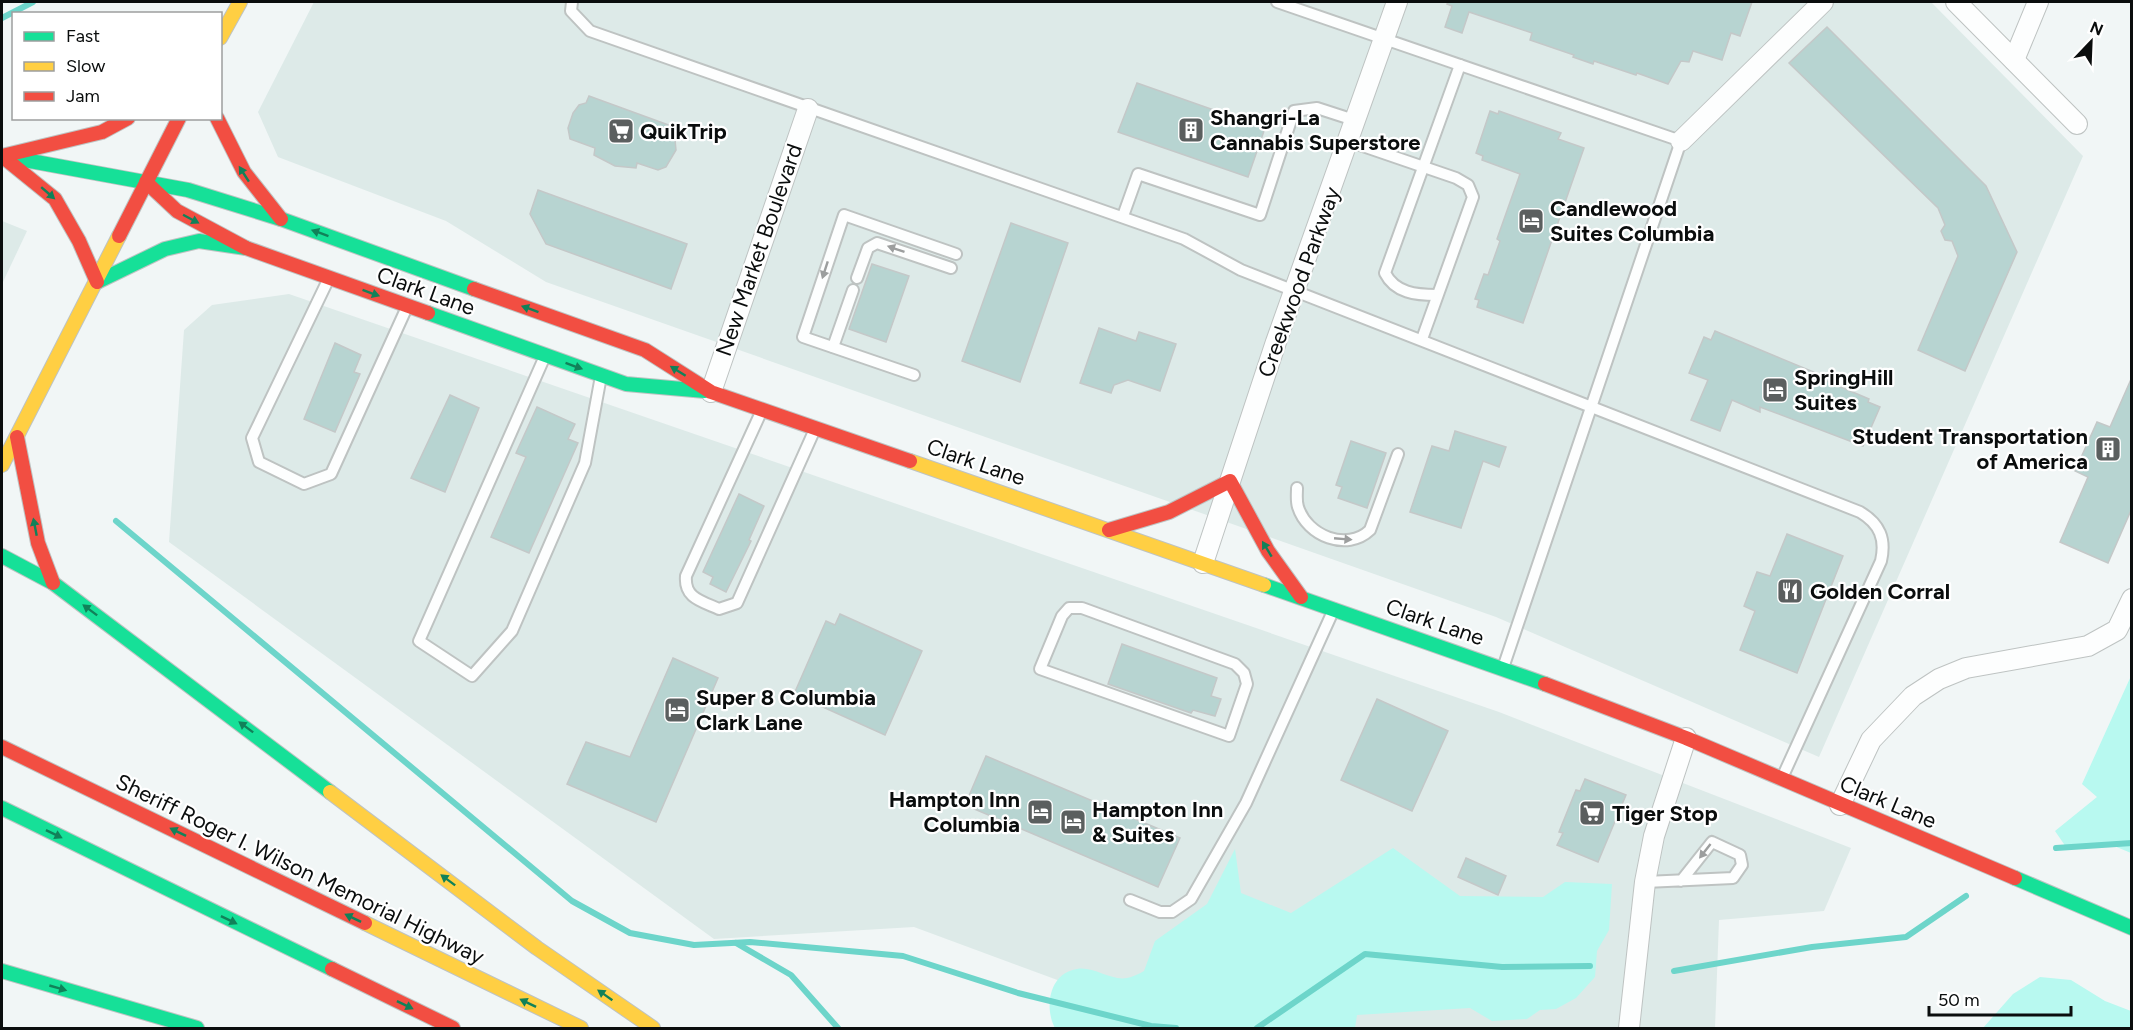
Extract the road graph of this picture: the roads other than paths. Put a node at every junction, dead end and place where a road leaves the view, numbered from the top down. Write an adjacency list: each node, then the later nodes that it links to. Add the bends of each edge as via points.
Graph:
1 (240, 2): 8 (main road)
2 (572, 2): 12 (lane, via 571,11 590,31)
3 (1277, 2): 9 (lane)
4 (1397, 2): 9 (street, Creekwood Parkway)
5 (1822, 2): 19 (street)
6 (1956, 2): 10 (street)
7 (2038, 2): 10 (street)
8 (222, 34)
9 (1384, 39): 11 (lane); 16 (street, Creekwood Parkway)
10 (2014, 60): 17 (street)
11 (1460, 65): 19 (lane); 21 (lane)
12 (808, 109): 23 (lane); 40 (street, New Market Boulevard)
13 (124, 120): 20 (main road, via 93,135)
14 (178, 120): 22 (main road)
15 (218, 120): 24 (main road, one-way to 15, via 237,163)
16 (1354, 120): 18 (street, Creekwood Parkway); 23 (lane, via 1317,108 1294,111 1260,215 1138,174)
17 (2078, 124)
18 (1348, 141): 21 (lane); 32 (street, Creekwood Parkway)
19 (1682, 141): 41 (lane)
20 (2, 156): 22 (main road, Clark Lane); 30 (main road, one-way to 30, via 55,199)
21 (1423, 167): 33 (lane, via 1468,185 1473,197); 33 (lane, via 1385,273 1390,282 1404,291)
22 (146, 182): 24 (main road, Clark Lane, via 188,190); 25 (main road, Clark Lane, one-way to 25, via 177,211); 30 (main road)
23 (1123, 216): 32 (lane, via 1184,239 1241,270)
24 (281, 219): 40 (main road, Clark Lane, one-way to 24, via 645,350)
25 (246, 248): 28 (main road, Clark Lane); 30 (main road, via 199,241 165,249)
26 (956, 254): 36 (lane, one-way to 36, via 844,214 803,337)
27 (951, 268): 29 (lane, one-way to 29, via 878,243 868,248)
28 (329, 278): 34 (main road, Clark Lane, one-way to 34); 34 (lane, via 252,438 259,462 303,484 330,474)
29 (857, 278)
30 (97, 282): 44 (main road)
31 (853, 290): 36 (lane)
32 (1296, 291): 35 (lane); 48 (street, Creekwood Parkway)
33 (1437, 295): 35 (lane)
34 (407, 306): 37 (main road, Clark Lane)
35 (1422, 339): 41 (lane)
36 (833, 347): 38 (lane)
37 (545, 355): 39 (main road, Clark Lane, one-way to 39); 39 (lane, via 419,641 472,676 512,631 585,463)
38 (914, 375)
39 (602, 376): 40 (main road, Clark Lane, via 626,384)
40 (711, 392): 42 (main road, Clark Lane)
41 (1591, 406): 58 (lane); 61 (lane, via 1860,512 1882,534 1881,561)
42 (762, 410): 43 (main road, Clark Lane); 43 (lane, via 686,576 689,595 719,609 737,603)
43 (815, 428): 50 (main road, Clark Lane)
44 (17, 438): 45 (main road); 47 (main road); 53 (main road, one-way to 44, via 38,543)
45 (2, 446)
46 (1398, 453): 49 (lane, one-way to 46, via 1297,505 1314,530 1348,542 1370,530)
47 (2, 465)
48 (1230, 480): 50 (main road, via 1169,512); 52 (street, Creekwood Parkway); 54 (main road, one-way to 48, via 1268,551)
49 (1298, 488)
50 (1109, 530): 52 (main road, Clark Lane)
51 (2, 556): 53 (main road)
52 (1203, 563): 54 (main road, Clark Lane)
53 (53, 583): 72 (main road, one-way to 53, via 537,948)
54 (1301, 597): 56 (main road, Clark Lane)
55 (2132, 599): 62 (street, via 2117,630 2088,646 1966,668 1913,696 1871,740)
56 (1334, 608): 58 (main road, Clark Lane); 66 (lane, via 1246,803 1191,899 1172,912 1160,912)
57 (1175, 642): 57 (lane, via 1082,608 1069,608 1040,669 1229,736 1247,684 1244,673 1235,664)
58 (1503, 668): 59 (main road, Clark Lane)
59 (1686, 738): 61 (main road, Clark Lane); 65 (street, via 1654,836)
60 (2, 747): 71 (main road, Sheriff Roger I. Wilson Memorial Highway, one-way to 60)
61 (1782, 778): 62 (main road, Clark Lane)
62 (1840, 805): 67 (main road, Clark Lane)
63 (2, 808): 70 (main road, one-way to 70)
64 (1681, 881): 64 (lane, one-way to 64, via 1733,878 1742,865 1740,855 1712,842); 65 (lane)
65 (1645, 882): 73 (street)
66 (1130, 900)
67 (2132, 928)
68 (2, 971): 69 (main road, one-way to 69)
69 (197, 1029)
70 (453, 1029)
71 (581, 1029)
72 (653, 1029)
73 (1629, 1029)

